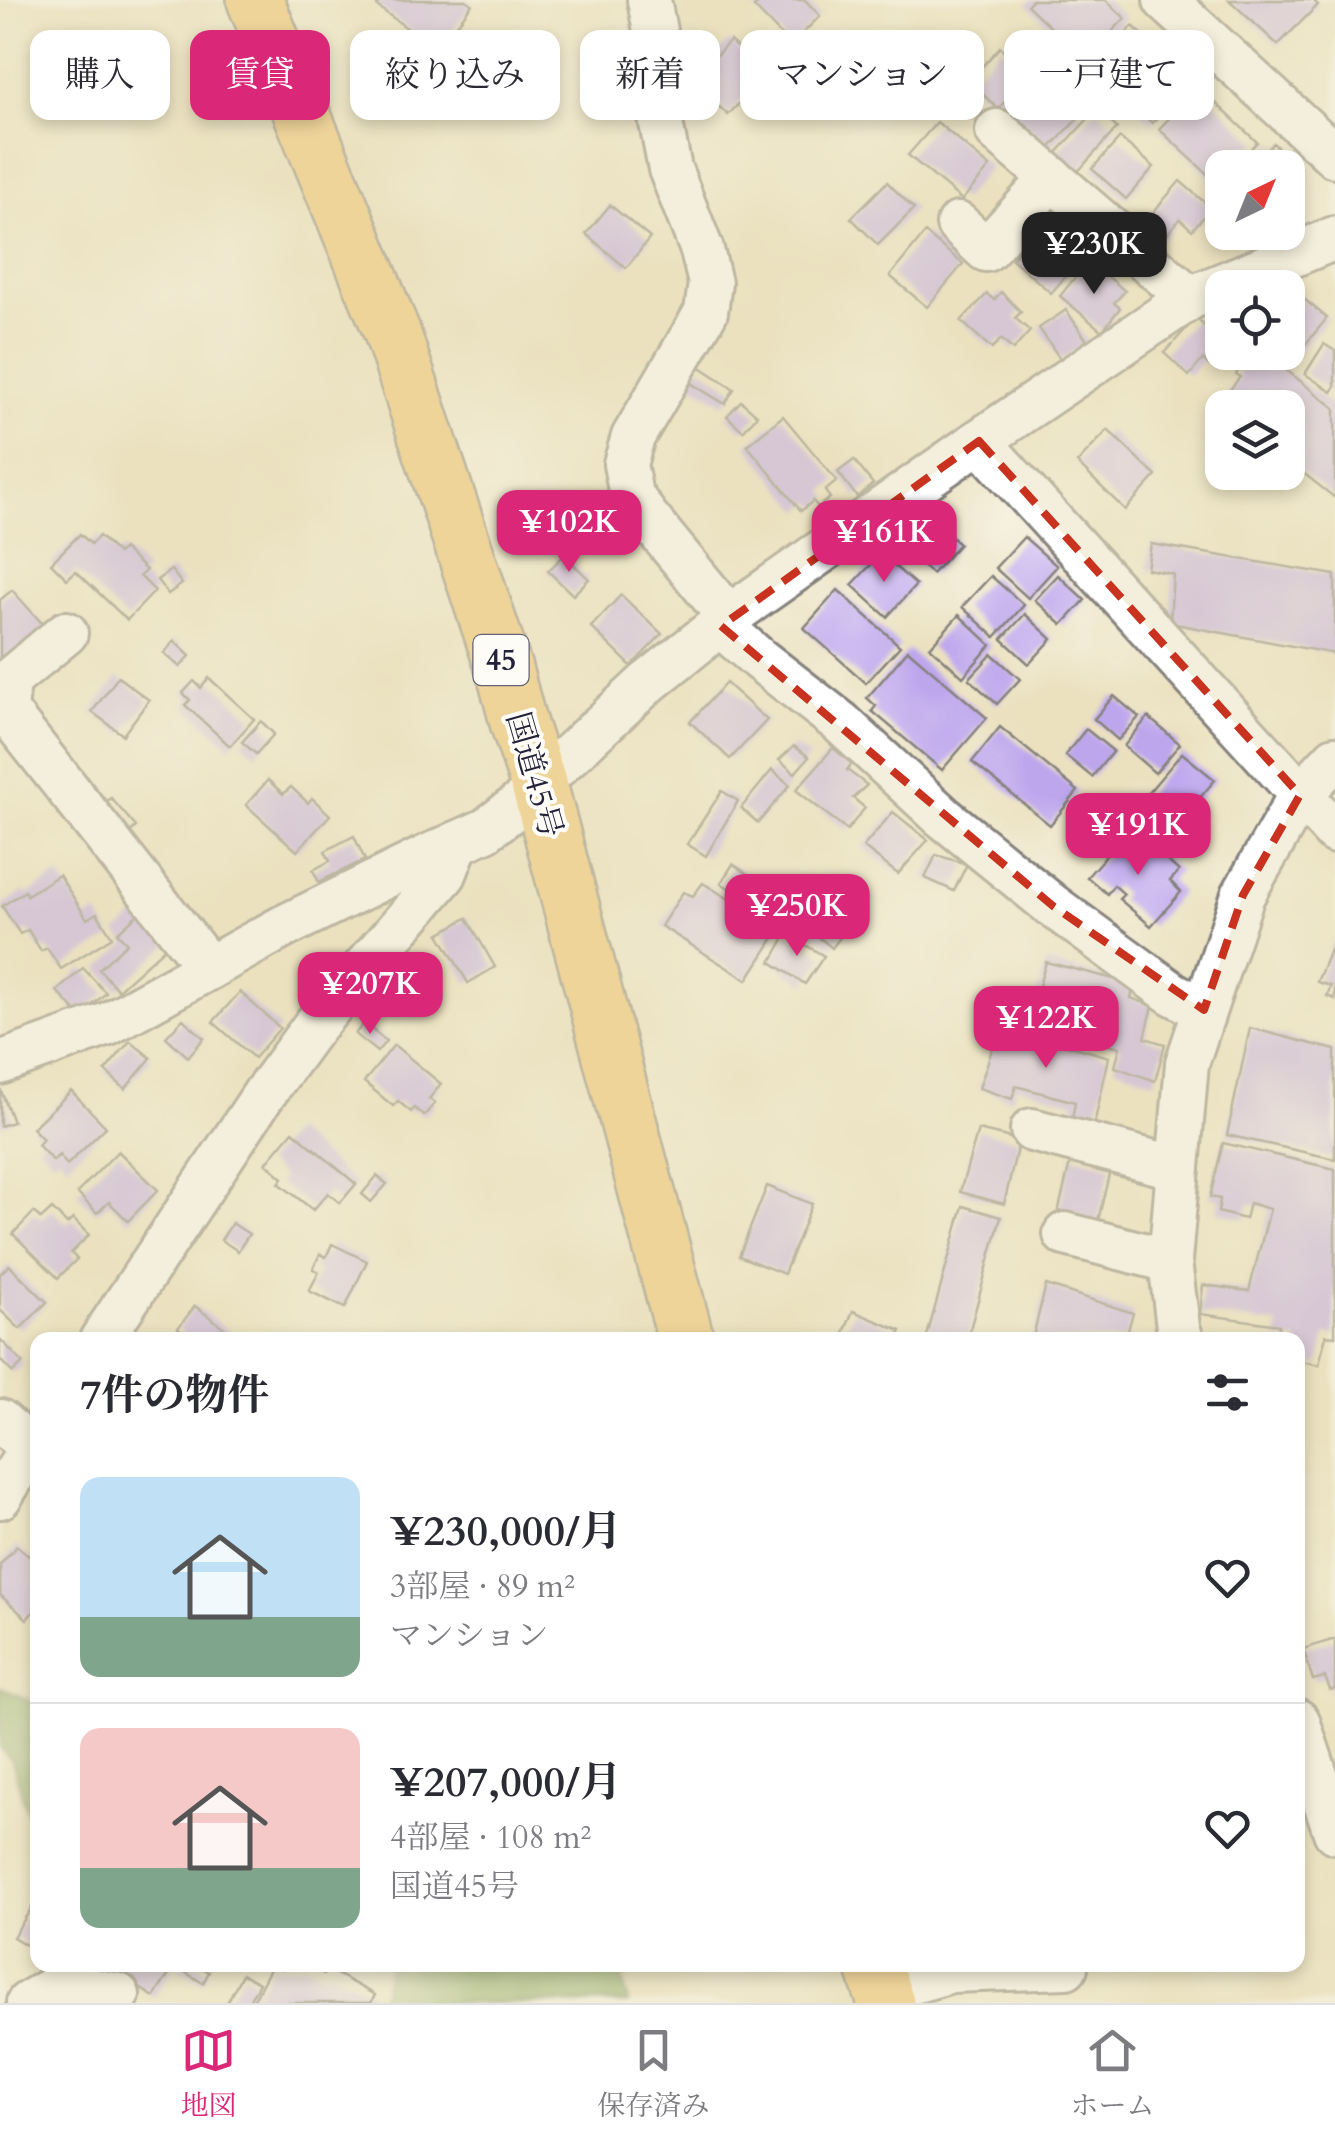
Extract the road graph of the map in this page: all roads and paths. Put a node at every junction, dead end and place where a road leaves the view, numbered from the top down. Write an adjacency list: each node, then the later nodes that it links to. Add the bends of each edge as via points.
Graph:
1 (255, 0): 14 (highway, 国道45号 / 45, via 392,332)
2 (649, 0): 11 (street, via 670,169 710,283 706,312 633,436 624,464 631,495)
3 (1166, 0): 5 (street)
4 (998, 131): 6 (street)
5 (1335, 156)
6 (1052, 178): 7 (street, via 986,250); 9 (street)
7 (958, 224)
8 (1335, 238): 9 (street)
9 (1190, 298): 10 (street)
10 (979, 441): 11 (street); 15 (street)
11 (725, 622): 14 (street, via 646,684); 19 (street, via 758,660 840,722 943,817 1053,906)
12 (66, 632): 18 (street, via 9,680 6,711)
13 (1335, 758): 15 (street)
14 (540, 788): 17 (street); 26 (highway, 国道45号 / 45)
15 (1300, 795): 16 (street); 19 (street, via 1243,895)
16 (1335, 832)
17 (457, 844): 18 (street); 25 (street, via 445,874 264,1094)
18 (209, 968): 20 (street, via 108,1024)
19 (1204, 1010): 22 (street, via 1187,1062)
20 (0, 1063)
21 (1032, 1130): 22 (street)
22 (1176, 1168): 24 (street)
23 (1065, 1234): 24 (street)
24 (1170, 1261): 27 (street)
25 (106, 1332)
26 (684, 1332)
27 (1178, 1332)
28 (23, 1435): 29 (street)
29 (0, 1497)
30 (1305, 1742): 31 (street)
31 (1335, 1832)
32 (946, 1972): 33 (street)
33 (880, 1986)
34 (118, 1995): 35 (street, via 60,1984)
35 (28, 2003)

